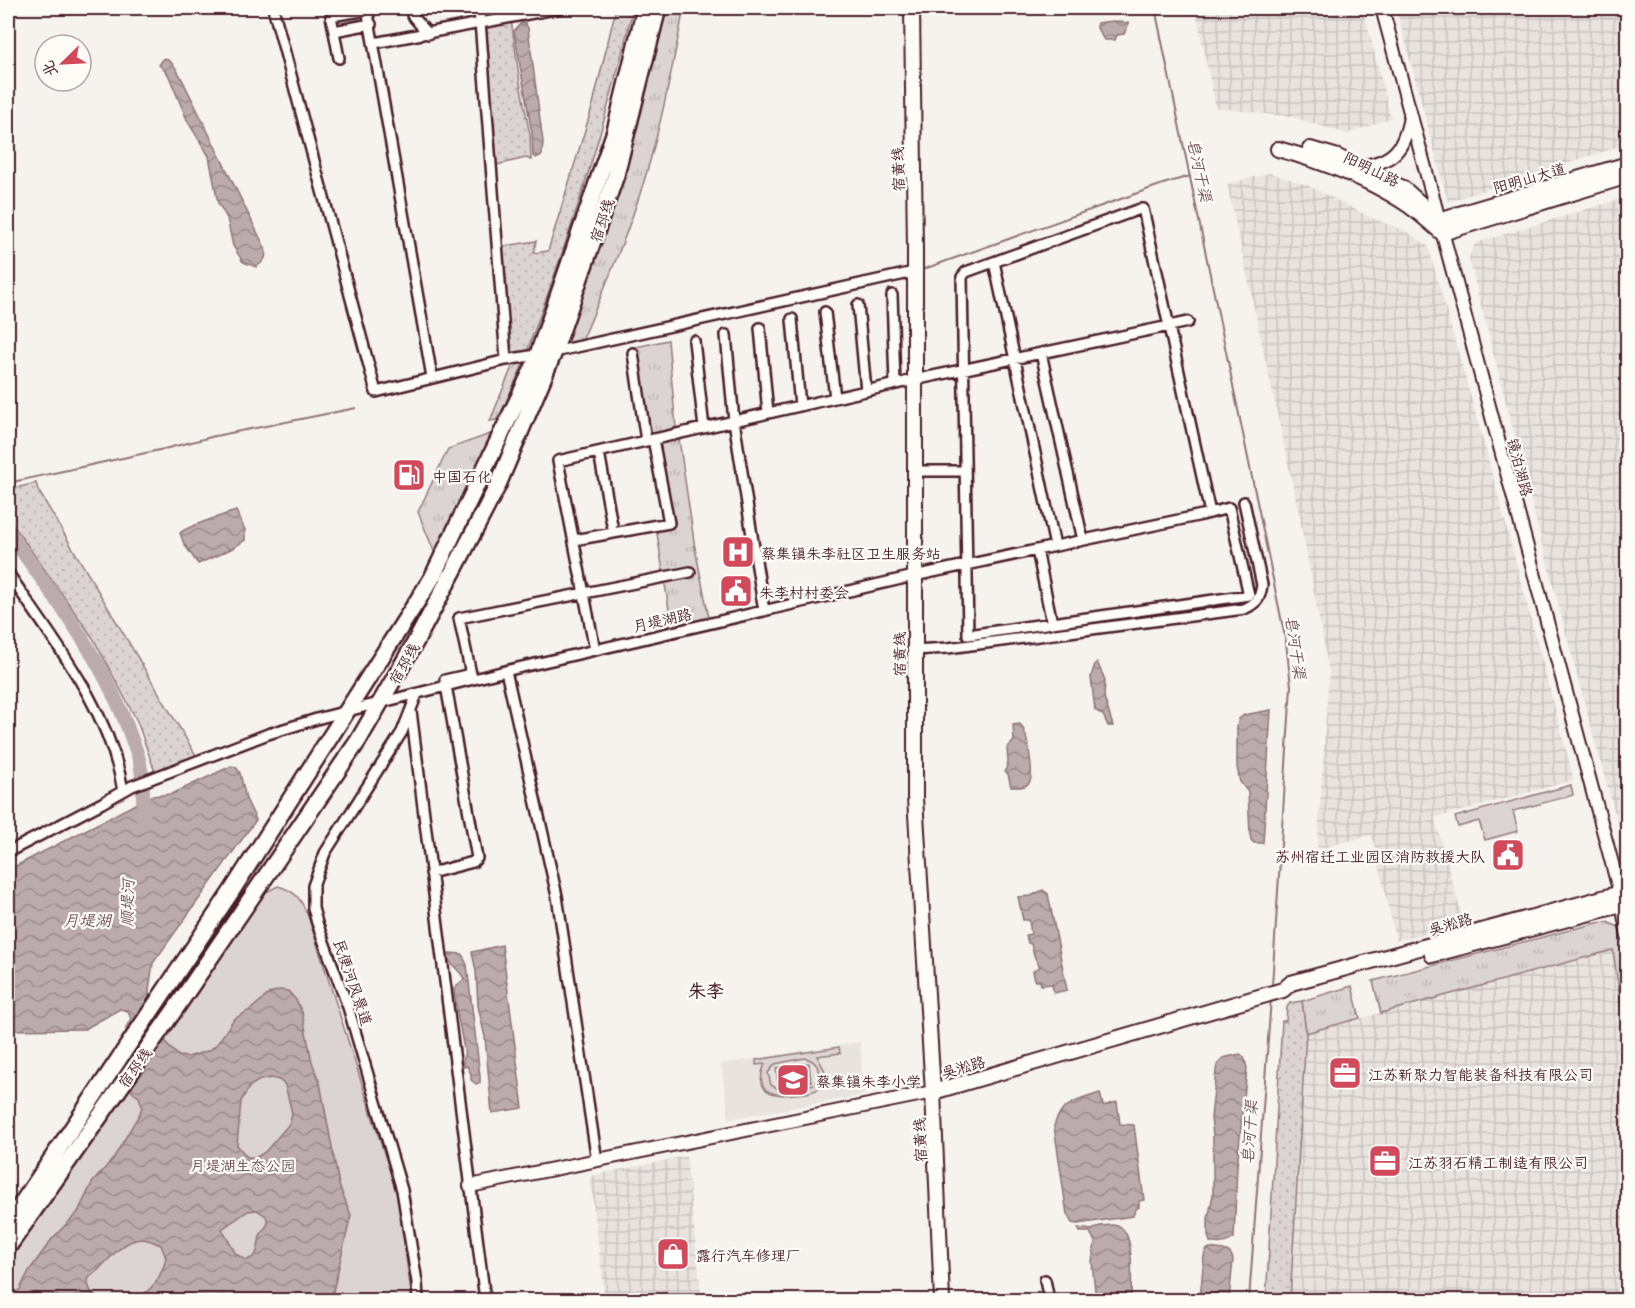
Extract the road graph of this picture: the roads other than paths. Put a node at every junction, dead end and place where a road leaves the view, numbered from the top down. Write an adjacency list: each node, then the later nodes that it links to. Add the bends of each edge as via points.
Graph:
1 (273, 8): 39 (street, via 376,392)
2 (414, 8): 13 (street, via 412,15)
3 (479, 8): 10 (street)
4 (560, 8): 10 (street)
5 (645, 8): 35 (main road, 宿邳线, via 615,131)
6 (658, 8): 32 (main road, 宿邳线, via 616,175)
7 (912, 8): 22 (main road, 宿黄线)
8 (1382, 8): 16 (street, 镜泊湖路)
9 (368, 9): 11 (street); 12 (street, via 331,16)
10 (480, 23): 13 (street); 37 (street)
11 (371, 24): 12 (street); 14 (street)
12 (334, 31): 15 (street)
13 (428, 34): 14 (street)
14 (374, 43): 39 (street)
15 (339, 58)
16 (1411, 113): 18 (street, via 1404,141 1394,155); 20 (street, 镜泊湖路)
17 (1628, 164): 20 (main road, 阳明山大道)
18 (1359, 167): 20 (main road, 阳明山路, via 1403,188); 20 (main road, 阳明山路, via 1338,157 1278,144 1378,187)
19 (1628, 176): 20 (main road, 阳明山大道)
20 (1441, 226): 78 (street, 镜泊湖路)
21 (994, 262): 28 (street, via 1143,209); 36 (street); 38 (street, via 962,277)
22 (914, 272): 32 (street); 40 (main road, 宿黄线)
23 (892, 295): 41 (street)
24 (858, 305): 42 (street)
25 (825, 312): 43 (street)
26 (792, 319): 44 (street)
27 (1188, 322): 28 (street)
28 (1170, 326): 34 (street); 53 (street)
29 (760, 328): 45 (street)
30 (726, 335): 46 (street)
31 (694, 341): 47 (street)
32 (554, 352): 35 (street); 72 (main road, 宿邳线, via 497,487)
33 (633, 353): 48 (street)
34 (1041, 353): 36 (street); 56 (street)
35 (537, 355): 37 (street); 74 (main road, 宿邳线, via 432,578)
36 (1015, 358): 38 (street); 57 (street)
37 (506, 360): 39 (street)
38 (964, 369): 40 (street); 51 (street)
39 (432, 377)
40 (914, 380): 41 (street); 50 (main road, 宿黄线)
41 (895, 384): 42 (street)
42 (866, 391): 43 (street)
43 (835, 398): 44 (street)
44 (800, 406): 45 (street)
45 (768, 413): 46 (street)
46 (734, 421): 47 (street); 64 (street)
47 (704, 428): 48 (street)
48 (650, 440): 49 (street); 55 (street, via 669,523)
49 (599, 452): 54 (street); 55 (street, via 558,461)
50 (914, 471): 51 (street); 62 (main road, 宿黄线)
51 (965, 471): 59 (street)
52 (1244, 502): 66 (street, via 1262,585 1256,603 1244,609)
53 (1210, 513): 56 (street, 月堤湖路); 65 (street, via 1229,508 1248,595)
54 (612, 525)
55 (574, 540): 63 (street)
56 (1083, 540): 57 (street, 月堤湖路)
57 (1055, 546): 58 (street, 月堤湖路)
58 (1037, 550): 59 (street, 月堤湖路); 65 (street)
59 (967, 565): 62 (street, 月堤湖路); 65 (street, via 968,635)
60 (690, 572): 63 (street)
61 (8, 573): 75 (street, via 88,694 109,740)
62 (914, 576): 64 (street, 月堤湖路); 68 (main road, 宿黄线)
63 (584, 592): 67 (street); 70 (street, via 459,618 471,674 445,680)
64 (764, 611): 67 (street, 月堤湖路)
65 (1056, 622): 66 (street)
66 (1062, 633): 68 (street)
67 (595, 650): 69 (street, 月堤湖路)
68 (914, 651): 80 (main road, 宿黄线, via 915,798)
69 (506, 671): 70 (street, 月堤湖路); 81 (street, via 557,896)
70 (446, 687): 71 (street, 月堤湖路); 77 (street, via 477,858)
71 (417, 694): 72 (street, 月堤湖路); 73 (street, 民便河风景道)
72 (380, 704): 74 (street, 月堤湖路); 84 (main road, 宿邳线)
73 (411, 709): 77 (street); 86 (street, 民便河风景道, via 402,732 326,854 313,886 313,908 348,1007 402,1190)
74 (346, 712): 75 (street, 月堤湖路, via 268,734); 83 (main road, 宿邳线, via 231,892)
75 (123, 791): 76 (street, 月堤湖路)
76 (8, 852)
77 (431, 873): 82 (street)
78 (1624, 898): 79 (street, 镜泊湖路); 80 (main road, 吴淞路, via 1291,983 1283,990)
79 (1628, 936)
80 (933, 1092): 81 (street, 吴淞路); 88 (main road, 宿黄线)
81 (597, 1161): 82 (street, 吴淞路)
82 (470, 1186): 87 (street)
83 (8, 1224)
84 (8, 1247)
85 (1045, 1280): 89 (street)
86 (418, 1300)
87 (485, 1300)
88 (942, 1300)
89 (1049, 1300)

